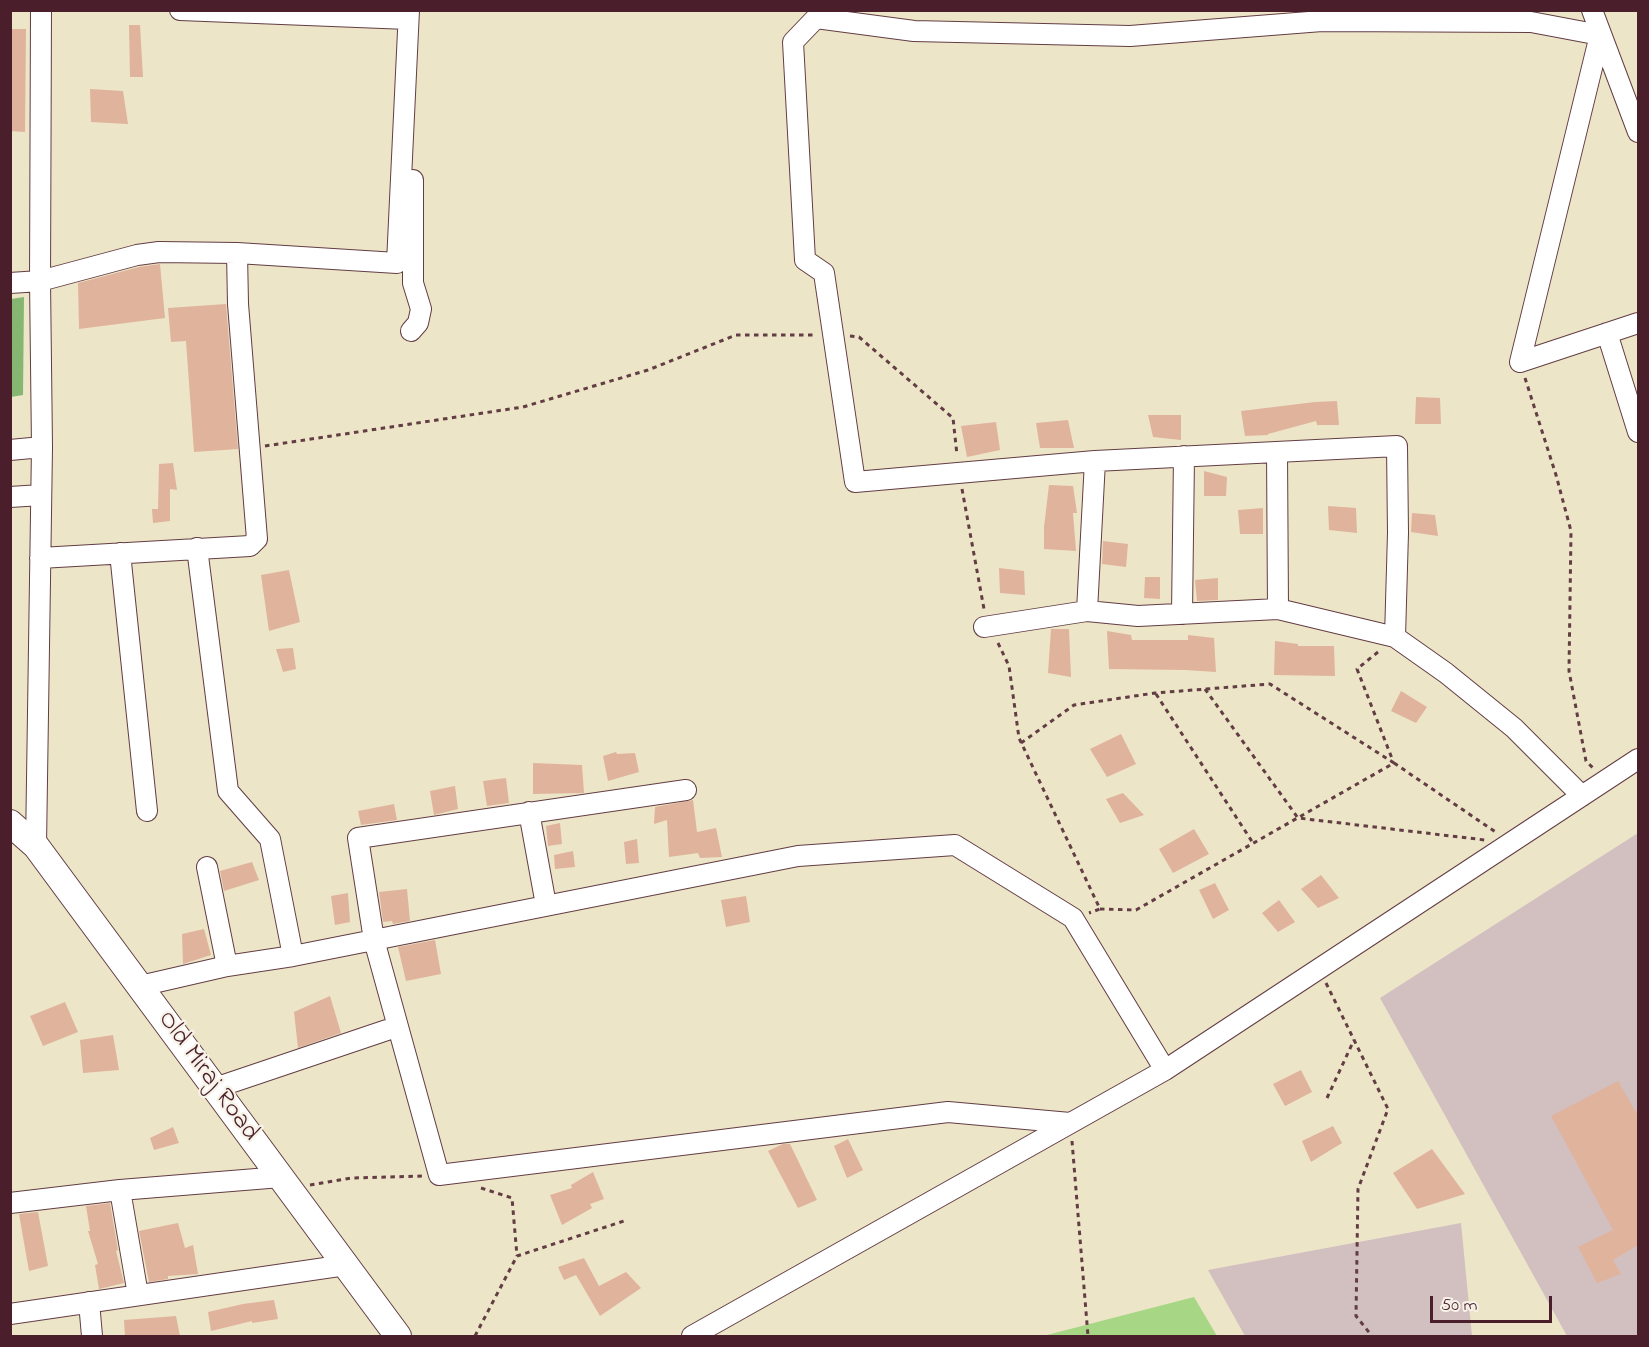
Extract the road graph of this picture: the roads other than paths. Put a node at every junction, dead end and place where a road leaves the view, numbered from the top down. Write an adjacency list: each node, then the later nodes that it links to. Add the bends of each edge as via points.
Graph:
1 (41, 10): 8 (street)
2 (180, 10): 4 (street)
3 (1592, 10): 5 (street)
4 (409, 15): 7 (street, via 397,263); 11 (street, via 413,283 421,309 418,323)
5 (1600, 35): 6 (street); 12 (street, via 1520,362); 18 (street, via 1531,22 1322,21 1130,36 914,31 816,18 793,42 805,260 824,273 855,482)
6 (1638, 132)
7 (237, 253): 8 (street, via 137,255); 21 (street, via 257,539 250,546)
8 (40, 281): 9 (street); 14 (street)
9 (10, 283)
10 (1638, 323): 12 (street)
11 (411, 330)
12 (1607, 333): 13 (street)
13 (1638, 432)
14 (42, 447): 15 (street); 19 (street)
15 (10, 450)
16 (1277, 452): 17 (street); 24 (street); 28 (street, via 1398,446)
17 (1185, 456): 18 (street); 26 (street)
18 (1095, 461): 25 (street)
19 (41, 495): 20 (street); 23 (street)
20 (10, 497)
21 (197, 548): 22 (street); 39 (street, via 228,791 270,839)
22 (120, 553): 23 (street); 32 (street)
23 (40, 558): 35 (street)
24 (1278, 609): 26 (street); 28 (street)
25 (1087, 611): 26 (street, via 1138,616); 27 (street)
26 (1182, 614)
27 (988, 627)
28 (1395, 637): 31 (street, via 1514,728)
29 (1638, 759): 31 (street)
30 (686, 790): 33 (street)
31 (1582, 796): 43 (street)
32 (147, 811)
33 (528, 813): 37 (street); 38 (street, via 358,838)
34 (10, 823): 35 (main road, Old Miraj Road)
35 (36, 846): 41 (main road, Old Miraj Road)
36 (207, 867): 40 (street)
37 (546, 905): 38 (street); 43 (street, via 798,856 955,845 1073,918)
38 (374, 940): 39 (street); 45 (street, via 439,1175 948,1112)
39 (293, 956): 40 (street)
40 (227, 966): 41 (street)
41 (140, 986): 44 (main road, Old Miraj Road)
42 (387, 1030): 44 (street)
43 (1165, 1070): 45 (street)
44 (215, 1088): 46 (main road, Old Miraj Road)
45 (1070, 1123): 55 (street)
46 (285, 1183): 47 (street); 49 (main road, Old Miraj Road)
47 (120, 1190): 48 (street); 50 (street)
48 (10, 1203)
49 (346, 1265): 50 (street); 54 (main road, Old Miraj Road)
50 (138, 1295): 51 (street)
51 (89, 1302): 52 (street); 53 (street)
52 (10, 1314)
53 (92, 1336)
54 (399, 1336)
55 (692, 1336)

